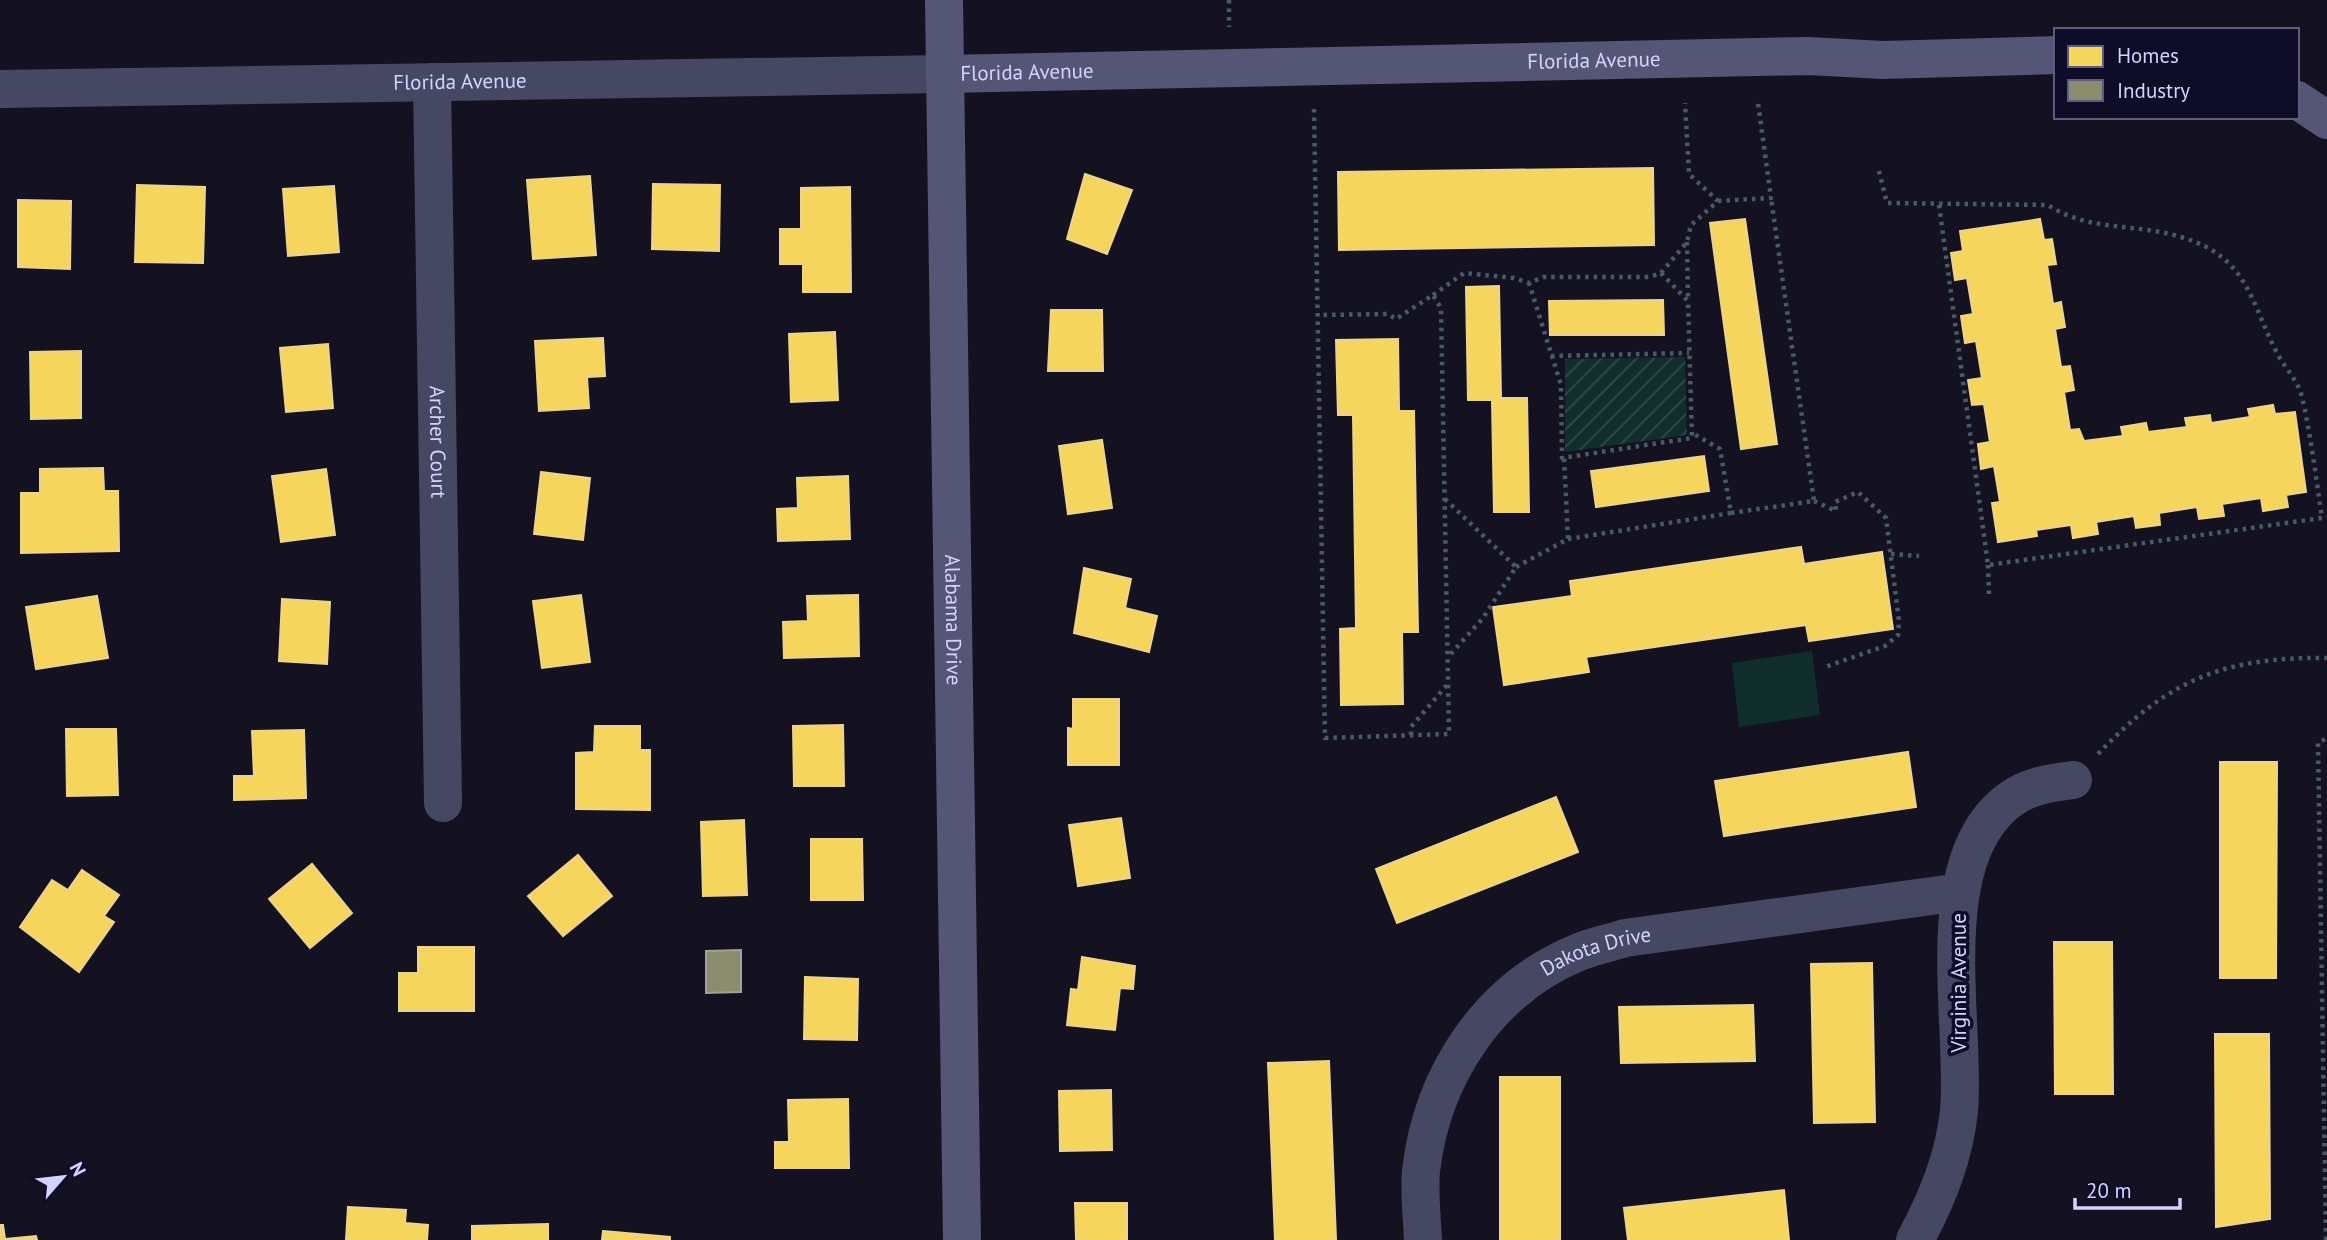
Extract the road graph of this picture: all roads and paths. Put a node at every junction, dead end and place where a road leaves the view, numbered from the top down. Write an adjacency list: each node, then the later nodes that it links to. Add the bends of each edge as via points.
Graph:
1 (944, 0): 5 (street, Alabama Drive)
2 (1229, 0): 3 (path)
3 (1229, 27)
4 (2054, 55): 5 (street, Florida Avenue)
5 (945, 74): 6 (street, Florida Avenue); 46 (street, Alabama Drive)
6 (432, 82): 7 (street, Florida Avenue); 44 (street, Archer Court)
7 (0, 89)
8 (2299, 101): 12 (street)
9 (1685, 103): 15 (path, via 1689,174)
10 (1758, 103): 14 (path)
11 (1314, 109): 22 (path)
12 (2327, 120)
13 (1879, 171): 16 (path, via 1887,203)
14 (1771, 198): 15 (path); 28 (path)
15 (1718, 201): 17 (path, via 1691,225)
16 (1939, 205): 30 (path, via 2048,205 2067,218 2109,227 2149,228 2209,248 2236,271 2256,300 2301,394); 34 (path)
17 (1687, 242): 18 (path); 21 (path)
18 (1661, 274): 19 (path, via 1543,277); 21 (path)
19 (1528, 283): 20 (path, via 1464,273); 24 (path)
20 (1433, 295): 22 (path, via 1396,319 1388,314); 27 (path, via 1441,308)
21 (1688, 301): 23 (path)
22 (1318, 315): 41 (path, via 1325,738)
23 (1689, 353): 24 (path); 25 (path)
24 (1551, 356): 26 (path, via 1561,385)
25 (1692, 432): 26 (path, via 1692,438); 29 (path, via 1720,449)
26 (1564, 457): 31 (path)
27 (1445, 499): 35 (path); 37 (path)
28 (1814, 502): 29 (path); 32 (path, via 1836,511 1835,502 1858,492 1886,518)
29 (1731, 513): 31 (path)
30 (2325, 518): 34 (path)
31 (1568, 539): 35 (path)
32 (1891, 554): 33 (path); 39 (path, via 1898,635 1885,646)
33 (1919, 556)
34 (1988, 565): 36 (path)
35 (1516, 567): 37 (path, via 1483,618)
36 (1989, 594)
37 (1448, 657): 40 (path)
38 (2327, 658): 43 (path, via 2236,664 2188,682 2132,719)
39 (1825, 667)
40 (1448, 685): 41 (path, via 1411,727); 41 (path, via 1449,734)
41 (1411, 735)
42 (2327, 738): 49 (path, via 2318,743)
43 (2073, 780): 45 (street, Virginia Avenue, via 2043,784 2017,795 1995,813 1978,839)
44 (443, 803)
45 (1961, 892): 47 (street, Dakota Drive, via 1625,938 1578,953 1531,978 1495,1008 1467,1042 1443,1084 1427,1129 1421,1174); 48 (street, Virginia Avenue, via 1959,1110 1946,1174)
46 (962, 1240)
47 (1423, 1240)
48 (1915, 1240)
49 (2326, 1240)

